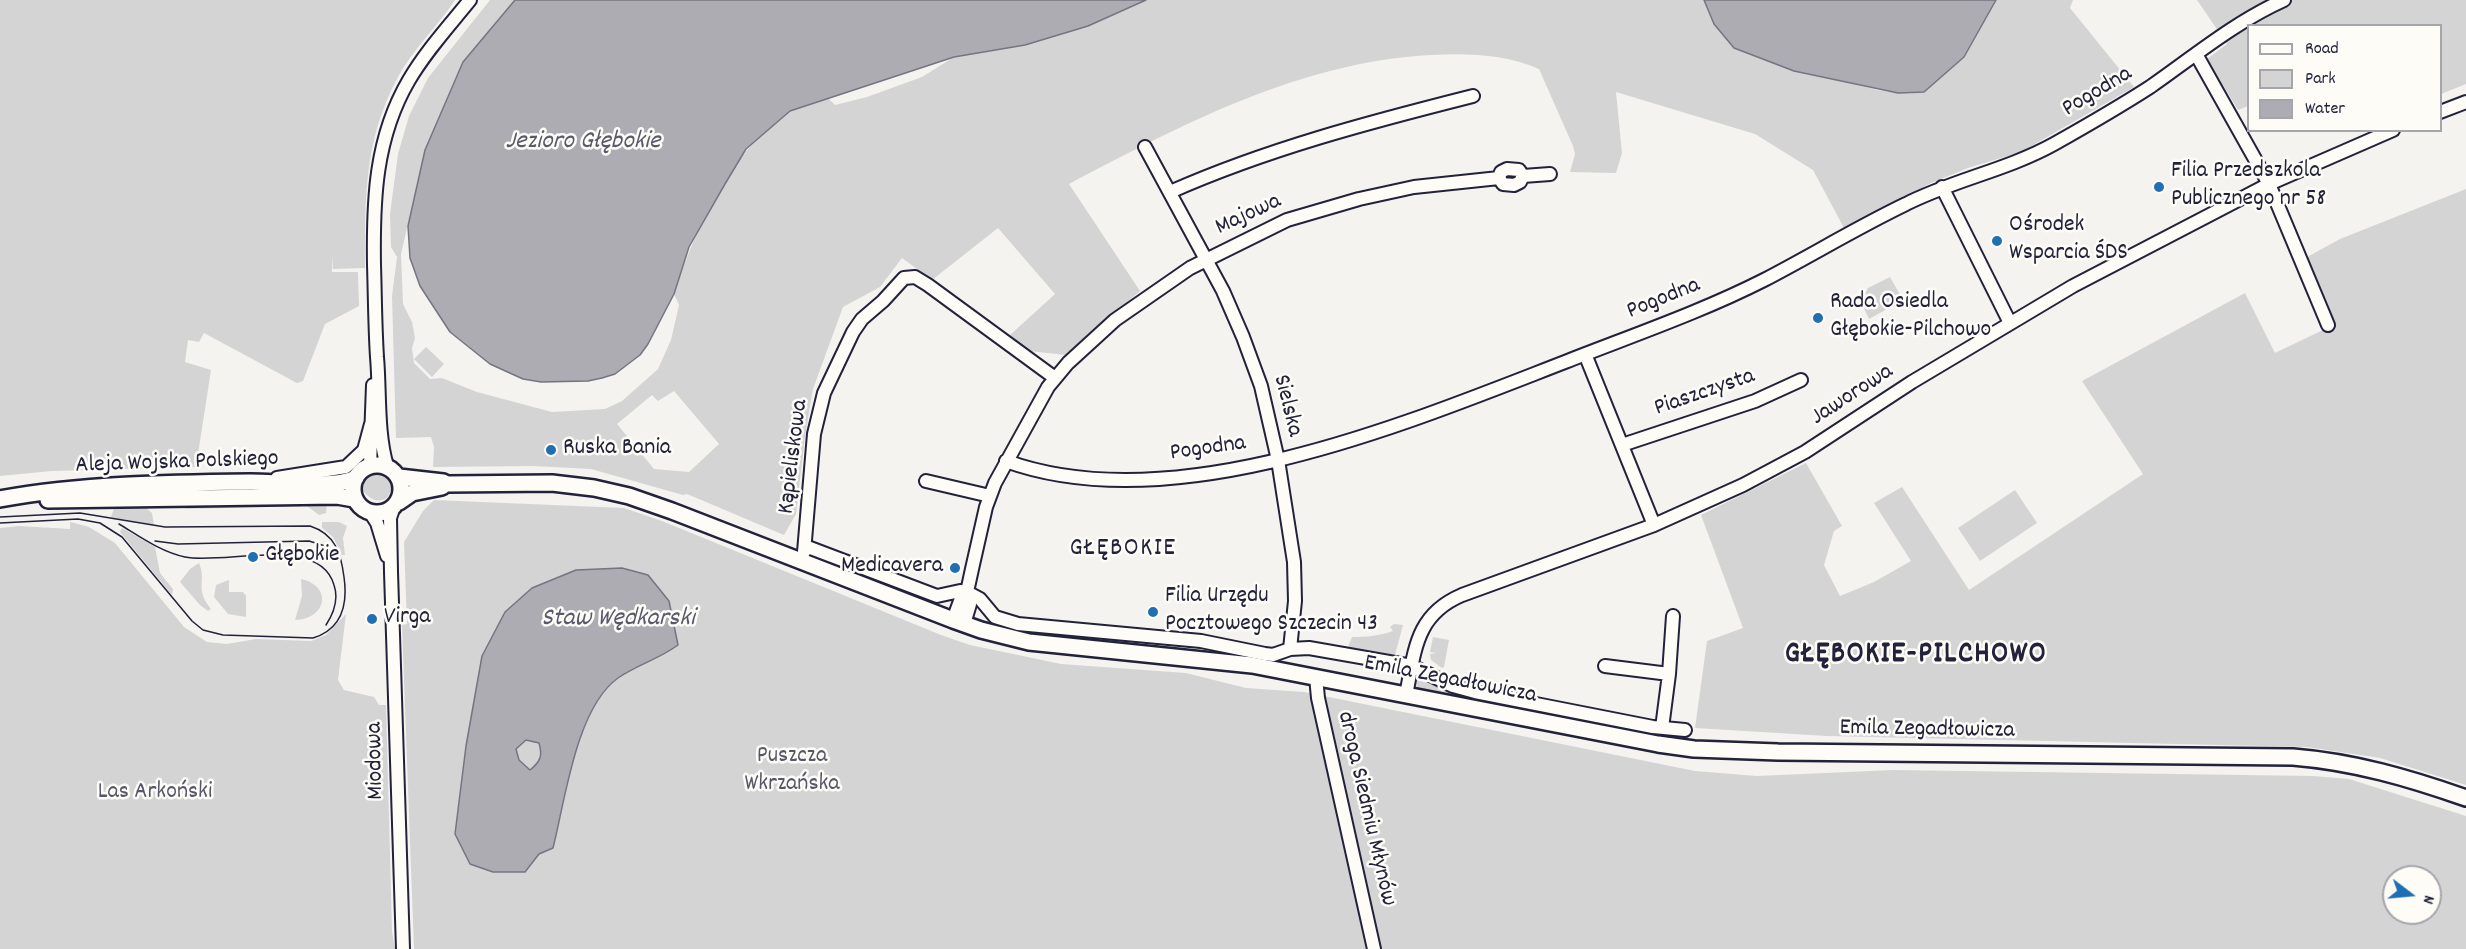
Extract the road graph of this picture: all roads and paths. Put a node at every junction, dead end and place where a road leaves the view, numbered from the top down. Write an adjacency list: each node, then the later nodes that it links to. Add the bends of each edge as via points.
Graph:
1 (470, 0): 16 (street, via 409,80 382,144 373,212)
2 (2284, 0): 3 (street, Pogodna, via 2251,16)
3 (2196, 54): 10 (street); 11 (street, Pogodna, via 2123,104 2037,153)
4 (1473, 96): 12 (street, via 1290,147)
5 (2466, 102): 6 (street)
6 (2442, 111)
7 (2388, 132): 10 (street, Jaworowa)
8 (1145, 147): 12 (street, Sielska)
9 (1550, 174): 13 (street, Majowa, via 1523,176 1514,185 1503,184 1499,177 1434,184 1359,199 1287,220)
10 (2269, 184): 14 (street, Jaworowa); 15 (street)
11 (1942, 187): 14 (street); 17 (street, Pogodna, via 1762,281)
12 (1170, 192): 13 (street, Sielska)
13 (1208, 258): 18 (street, Majowa, via 1131,307); 22 (street, Sielska, via 1252,360)
14 (2010, 323): 36 (street, Jaworowa, via 1786,463)
15 (2328, 325)
16 (375, 333): 20 (street); 25 (street)
17 (1585, 354): 21 (street); 22 (street, Pogodna, via 1396,425)
18 (1055, 378): 23 (street, Majowa); 37 (street, Kąpieliskowa, via 928,285 915,277 904,278 862,319 844,346 824,393 815,424)
19 (1801, 380): 21 (street, Piaszczysta, via 1755,401)
20 (371, 424): 24 (street); 29 (street, via 364,450 346,467)
21 (1622, 445): 36 (street)
22 (1278, 460): 23 (street, Pogodna, via 1212,472 1121,479 1052,473); 42 (street, Sielska, via 1295,581)
23 (1006, 461): 31 (street, Majowa)
24 (370, 466): 25 (main road); 26 (main road)
25 (387, 466): 27 (main road)
26 (356, 477): 29 (main road, Aleja Wojska Polskiego, via 330,482); 32 (main road, via 352,486)
27 (399, 477): 30 (main road, Emila Zegadłowicza); 34 (main road)
28 (926, 481): 31 (street)
29 (251, 482): 33 (main road, Aleja Wojska Polskiego, via 69,489)
30 (447, 484): 34 (main road, Emila Zegadłowicza, via 412,493); 37 (main road, Emila Zegadłowicza, via 543,482 606,490)
31 (990, 496): 39 (street, Majowa)
32 (354, 499): 33 (main road, Aleja Wojska Polskiego, via 337,496); 35 (main road)
33 (0, 500)
34 (396, 506): 35 (main road, via 383,513); 38 (street, Miodowa, via 390,518)
35 (370, 512): 38 (street, Miodowa, via 378,523)
36 (1654, 525): 43 (street, Jaworowa, via 1446,602 1421,630)
37 (803, 553): 39 (street, via 937,596); 41 (main road, Emila Zegadłowicza)
38 (392, 572): 51 (street, Miodowa)
39 (968, 592): 41 (street, Majowa, via 970,604); 42 (street, via 980,599 995,617 1018,624 1201,641 1273,655)
40 (1673, 616): 45 (street)
41 (959, 622): 46 (main road, Emila Zegadłowicza, via 1029,642 1216,660)
42 (1290, 649): 43 (street, via 1309,648)
43 (1412, 666): 47 (street, Jaworowa); 48 (street, via 1474,692)
44 (1605, 666): 45 (street)
45 (1669, 674): 48 (street)
46 (1316, 677): 47 (main road, Emila Zegadłowicza); 52 (street, droga Siedmiu Młynów)
47 (1406, 695): 50 (main road, Emila Zegadłowicza, via 1694,749 2293,757 2380,770)
48 (1662, 728): 49 (street)
49 (1685, 730)
50 (2466, 798)
51 (403, 949)
52 (1374, 949)

